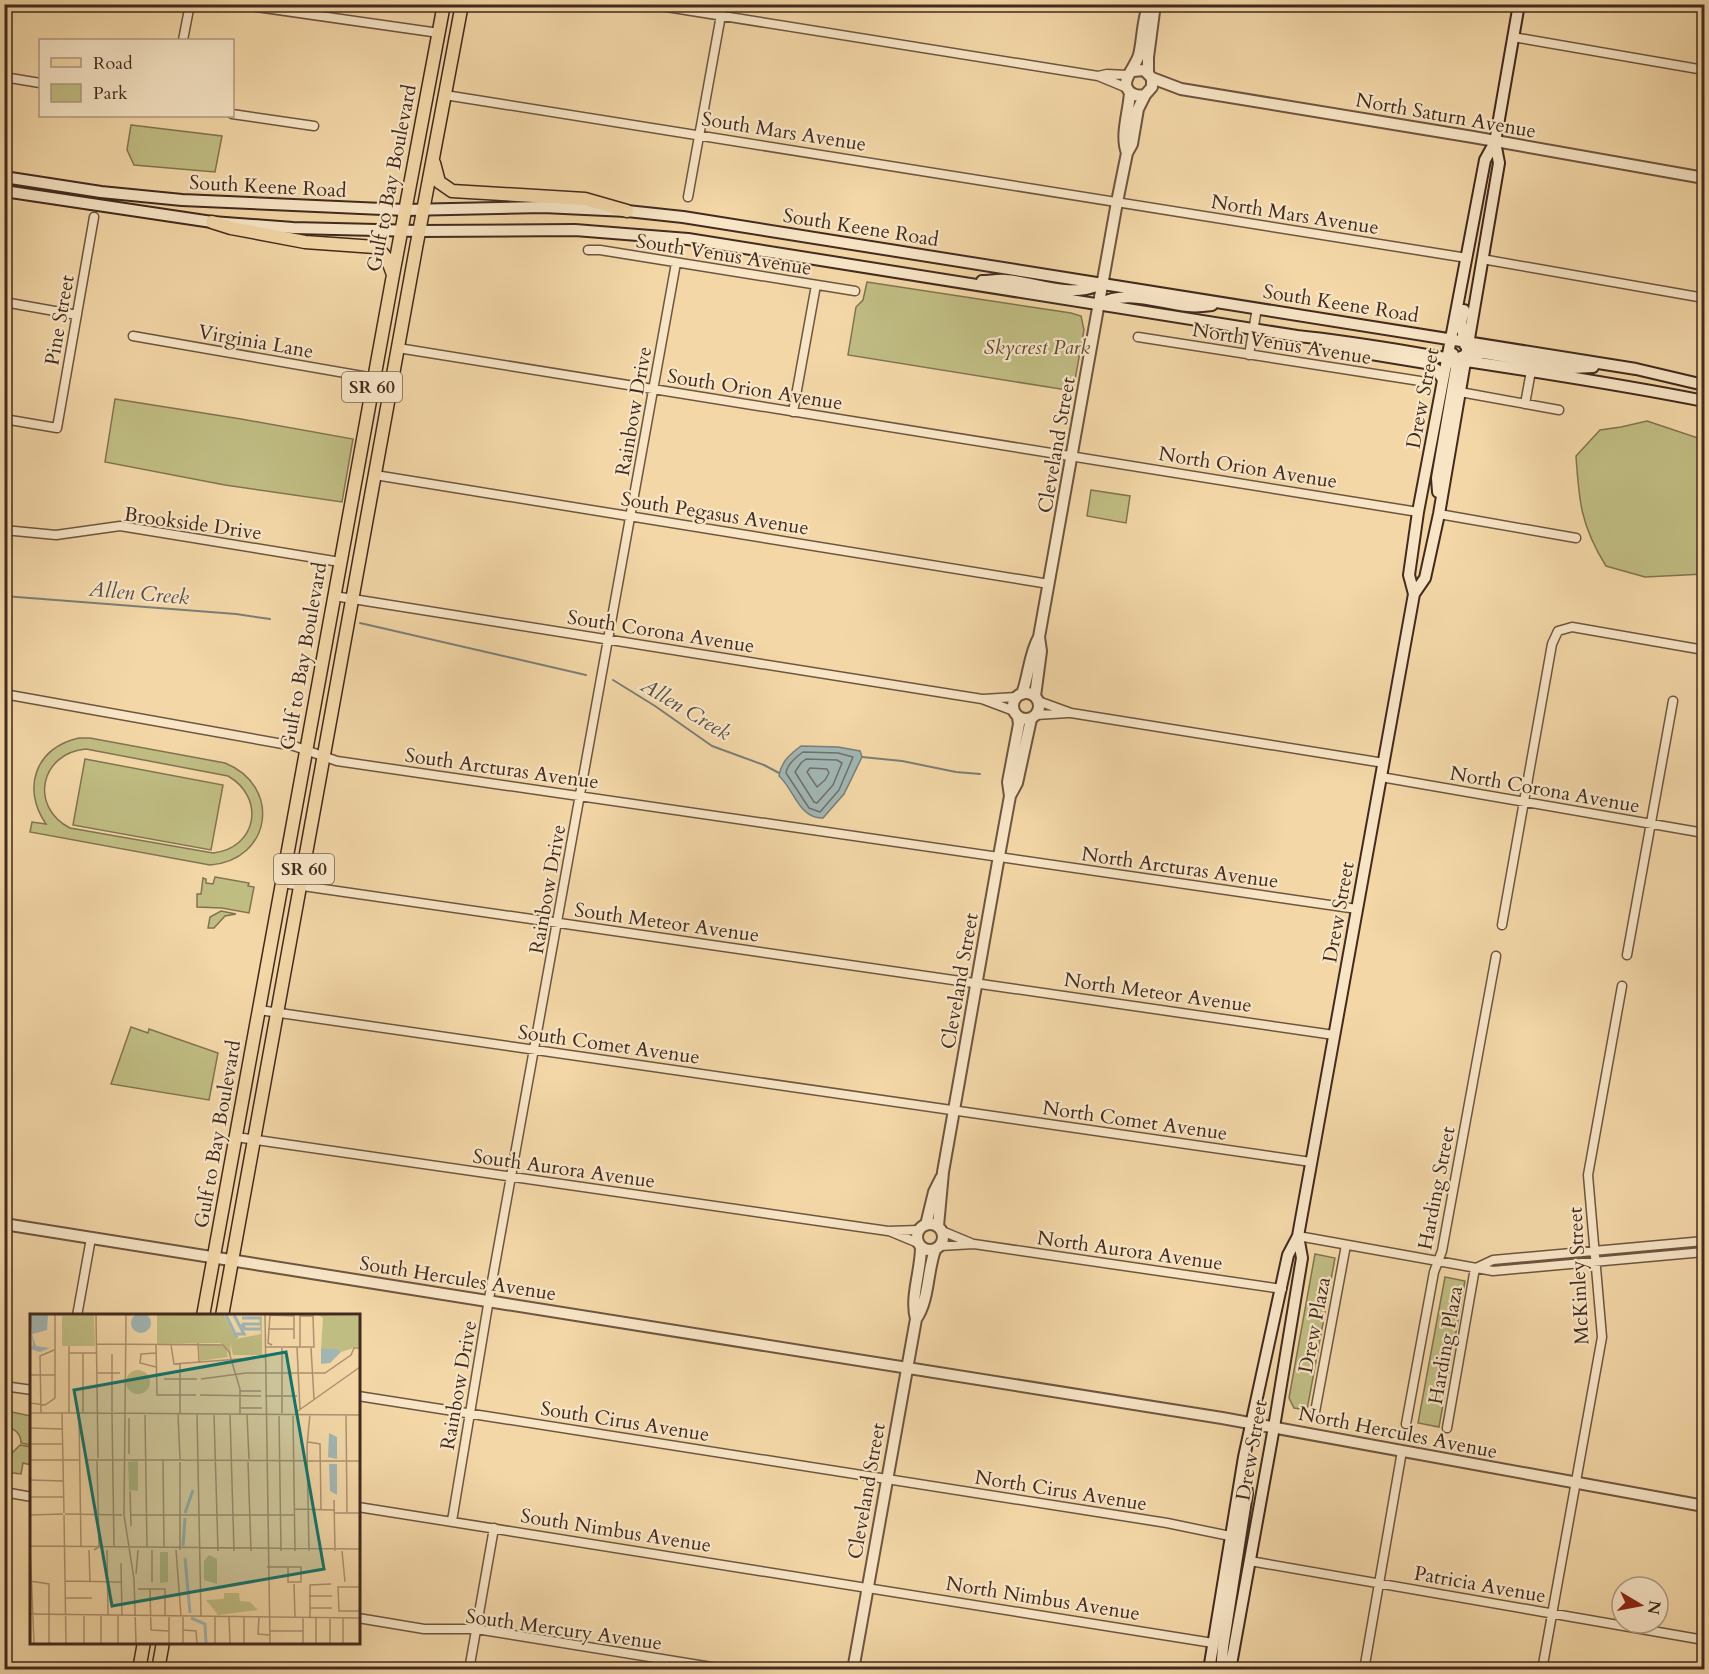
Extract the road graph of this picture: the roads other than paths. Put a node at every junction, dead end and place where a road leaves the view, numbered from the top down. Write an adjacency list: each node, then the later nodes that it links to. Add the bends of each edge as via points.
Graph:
1 (190, 4): 13 (street)
2 (236, 4): 11 (street)
3 (444, 4): 11 (main road, Gulf to Bay Boulevard / SR 60)
4 (462, 4): 23 (main road, Gulf to Bay Boulevard / SR 60)
5 (648, 4): 10 (street)
6 (723, 4): 10 (street)
7 (1149, 4): 15 (main road, via 1139,55)
8 (1155, 4): 16 (main road, via 1148,57)
9 (1517, 5): 12 (main road, Drew Street)
10 (721, 16): 18 (street); 26 (street)
11 (439, 33): 35 (main road, Gulf to Bay Boulevard / SR 60)
12 (1513, 37): 14 (street); 27 (main road, Drew Street)
13 (183, 39)
14 (1704, 70)
15 (1131, 73): 16 (main road, via 1141,69); 18 (street); 21 (main road, via 1126,84)
16 (1150, 75): 20 (main road, North Saturn Avenue); 22 (main road, via 1152,87)
17 (4, 76): 19 (street)
18 (1098, 76): 21 (street)
19 (39, 83)
20 (1181, 89): 22 (main road, North Saturn Avenue); 27 (main road, North Saturn Avenue)
21 (1129, 90): 22 (main road, via 1137,96); 28 (main road, Cleveland Street, via 1123,143)
22 (1147, 93): 28 (main road, Cleveland Street, via 1138,109 1132,144)
23 (445, 95): 26 (street, South Mars Avenue); 29 (main road, Gulf to Bay Boulevard / SR 60)
24 (234, 114): 25 (street)
25 (315, 126)
26 (700, 134): 33 (street); 34 (street, South Mars Avenue)
27 (1496, 142): 31 (main road, North Saturn Avenue); 41 (main road, Drew Street, via 1485,160); 45 (main road, Drew Street, via 1499,163)
28 (1126, 153): 34 (main road, Cleveland Street)
29 (433, 159): 36 (main road, Gulf to Bay Boulevard / SR 60); 37 (main road, via 440,182 452,191 585,199)
30 (4, 177): 35 (main road, South Keene Road, via 182,200)
31 (1704, 178)
32 (4, 191): 39 (main road, South Keene Road)
33 (688, 197)
34 (1117, 202): 44 (street, North Mars Avenue); 49 (main road, Cleveland Street)
35 (405, 210): 36 (main road, South Keene Road); 40 (main road, Gulf to Bay Boulevard / SR 60)
36 (423, 210): 37 (main road, South Keene Road, via 543,207); 42 (main road, Gulf to Bay Boulevard / SR 60)
37 (627, 211): 49 (main road, South Keene Road)
38 (94, 217): 57 (street, Pine Street)
39 (212, 222): 40 (main road, South Keene Road); 47 (main road, via 305,242 375,247 387,259)
40 (401, 230): 42 (main road, South Keene Road); 47 (main road, Gulf to Bay Boulevard / SR 60)
41 (1472, 230): 44 (main road, Drew Street); 63 (main road, via 1473,259)
42 (419, 231): 48 (main road, South Keene Road, via 622,232); 62 (main road, Gulf to Bay Boulevard / SR 60)
43 (588, 250): 46 (street, South Venus Avenue)
44 (1467, 258): 63 (main road, Drew Street)
45 (1482, 260): 52 (street); 63 (main road, Drew Street, via 1472,321)
46 (676, 263): 50 (street, South Venus Avenue); 70 (street, Rainbow Drive)
47 (393, 274): 66 (main road, Gulf to Bay Boulevard / SR 60)
48 (961, 282): 49 (main road, via 1004,280 1074,292); 54 (main road, South Keene Road)
49 (1102, 284): 54 (main road, Cleveland Street); 55 (main road, South Keene Road)
50 (816, 285): 51 (street, South Venus Avenue); 75 (street)
51 (855, 291)
52 (1704, 298)
53 (4, 302): 57 (street)
54 (1099, 304): 55 (main road, via 1126,296 1191,307); 58 (main road, South Keene Road); 77 (main road, Cleveland Street)
55 (1231, 304): 56 (main road, South Keene Road)
56 (1257, 308): 58 (street); 63 (main road, South Keene Road, via 1437,337)
57 (77, 315): 76 (street, Pine Street, via 57,428)
58 (1253, 328): 60 (main road, South Keene Road); 64 (street)
59 (133, 336): 66 (street, Virginia Lane)
60 (1297, 336): 63 (main road, South Keene Road); 67 (main road, via 1347,350 1426,363)
61 (1138, 337): 64 (street, North Venus Avenue)
62 (398, 348): 70 (street, South Orion Avenue); 78 (main road, Gulf to Bay Boulevard / SR 60)
63 (1458, 350): 65 (main road, South Keene Road, via 1484,363); 67 (main road, Drew Street); 69 (main road, South Keene Road, via 1614,366); 71 (main road, Drew Street); 80 (main road, via 1437,477)
64 (1249, 355): 68 (street, North Venus Avenue)
65 (1531, 371): 72 (main road, South Keene Road); 73 (street)
66 (374, 378): 84 (main road, Gulf to Bay Boulevard / SR 60)
67 (1443, 380): 79 (main road, Drew Street)
68 (1420, 381)
69 (1704, 385)
70 (654, 390): 75 (street, South Orion Avenue); 81 (street, Rainbow Drive)
71 (1460, 392): 73 (street); 80 (main road, Drew Street)
72 (1704, 401)
73 (1525, 404): 74 (street)
74 (1559, 410)
75 (793, 412): 77 (street, South Orion Avenue)
76 (4, 419)
77 (1072, 456): 79 (street, North Orion Avenue); 85 (main road, Cleveland Street)
78 (375, 475): 81 (street, South Pegasus Avenue); 88 (main road, Gulf to Bay Boulevard / SR 60)
79 (1419, 512): 86 (main road, Drew Street, via 1409,575)
80 (1439, 514): 83 (street); 86 (main road, Drew Street, via 1425,578)
81 (631, 517): 85 (street, South Pegasus Avenue); 90 (street, Rainbow Drive)
82 (4, 530): 84 (street, Brookside Drive, via 56,535 120,526)
83 (1576, 538)
84 (340, 562): 87 (main road, Gulf to Bay Boulevard / SR 60)
85 (1049, 584): 89 (main road, Cleveland Street)
86 (1414, 594): 102 (main road, Drew Street)
87 (334, 596): 88 (street, South Corona Avenue); 100 (main road, Gulf to Bay Boulevard / SR 60)
88 (353, 599): 90 (street, South Corona Avenue); 101 (main road, Gulf to Bay Boulevard / SR 60)
89 (1039, 637): 93 (main road, Cleveland Street); 94 (main road, Cleveland Street)
90 (609, 639): 95 (street, South Corona Avenue); 104 (street, Rainbow Drive)
91 (1704, 650): 106 (street, via 1572,627 1558,632 1552,644)
92 (4, 694): 100 (street, South Arcturas Avenue)
93 (1019, 696): 94 (main road, via 1028,693); 95 (street, South Corona Avenue); 98 (main road, via 1013,704)
94 (1036, 698): 97 (street); 99 (main road, via 1039,708)
95 (982, 699): 98 (street, South Corona Avenue)
96 (1672, 701): 107 (street)
97 (1071, 713): 99 (street); 102 (street)
98 (1016, 714): 99 (main road); 105 (main road, Cleveland Street, via 1018,724 1008,782)
99 (1033, 717): 105 (main road, Cleveland Street, via 1017,783)
100 (306, 751): 101 (street, South Arcturas Avenue); 110 (main road, Gulf to Bay Boulevard / SR 60)
101 (324, 757): 104 (street, South Arcturas Avenue); 111 (main road, Gulf to Bay Boulevard / SR 60)
102 (1384, 763): 103 (main road, Drew Street)
103 (1381, 777): 106 (street, North Corona Avenue); 112 (main road, Drew Street)
104 (580, 796): 109 (street, South Arcturas Avenue); 113 (street, Rainbow Drive)
105 (1010, 796): 109 (main road, Cleveland Street)
106 (1523, 802): 107 (street, North Corona Avenue); 114 (street)
107 (1650, 824): 108 (street, North Corona Avenue); 117 (street)
108 (1704, 833)
109 (999, 856): 112 (street, North Arcturas Avenue); 119 (main road, Cleveland Street)
110 (282, 882): 111 (street, South Meteor Avenue); 115 (main road, Gulf to Bay Boulevard / SR 60)
111 (301, 886): 113 (street, South Meteor Avenue); 116 (main road, Gulf to Bay Boulevard / SR 60)
112 (1357, 909): 123 (main road, Drew Street)
113 (558, 923): 119 (street, South Meteor Avenue); 124 (street, Rainbow Drive)
114 (1502, 925)
115 (274, 930): 116 (street); 121 (main road, Gulf to Bay Boulevard / SR 60)
116 (292, 934): 122 (main road, Gulf to Bay Boulevard / SR 60)
117 (1627, 955)
118 (1496, 956): 146 (street, Harding Street)
119 (977, 982): 123 (street, North Meteor Avenue); 125 (main road, Cleveland Street)
120 (1622, 986): 142 (street, McKinley Street, via 1588,1175)
121 (259, 1010): 122 (street, South Comet Avenue); 126 (main road, Gulf to Bay Boulevard / SR 60)
122 (277, 1013): 124 (street, South Comet Avenue); 127 (main road, Gulf to Bay Boulevard / SR 60)
123 (1334, 1035): 128 (main road, Drew Street)
124 (535, 1051): 125 (street, South Comet Avenue); 130 (street, Rainbow Drive)
125 (954, 1110): 128 (street, North Comet Avenue); 129 (main road, Cleveland Street)
126 (236, 1137): 127 (street, South Aurora Avenue); 144 (main road, Gulf to Bay Boulevard / SR 60)
127 (254, 1140): 130 (street, South Aurora Avenue); 145 (main road, Gulf to Bay Boulevard / SR 60)
128 (1311, 1162): 135 (main road, Drew Street)
129 (943, 1172): 132 (main road, Cleveland Street); 133 (main road, Cleveland Street)
130 (511, 1178): 134 (street, South Aurora Avenue); 150 (street, Rainbow Drive)
131 (4, 1224): 136 (main road, South Hercules Avenue)
132 (922, 1227): 133 (main road); 134 (street, South Aurora Avenue); 139 (main road)
133 (940, 1229): 138 (street, North Aurora Avenue); 141 (main road, via 944,1239)
134 (888, 1231): 139 (street, South Aurora Avenue)
135 (1298, 1236): 140 (street); 149 (main road, Drew Street, via 1288,1255); 163 (main road, Drew Street, via 1302,1258)
136 (92, 1238): 144 (main road, South Hercules Avenue); 151 (street)
137 (1704, 1241): 142 (street)
138 (974, 1244): 141 (street, North Aurora Avenue); 149 (street, North Aurora Avenue)
139 (920, 1245): 141 (main road, via 928,1250); 154 (main road, Cleveland Street, via 913,1309)
140 (1346, 1245): 146 (street); 159 (street, Drew Plaza)
141 (938, 1248): 154 (main road, Cleveland Street, via 930,1264 922,1311)
142 (1594, 1251): 147 (street, McKinley Street); 148 (street, via 1493,1260)
143 (1704, 1252): 147 (street)
144 (214, 1258): 145 (main road, South Hercules Avenue); 152 (main road, Gulf to Bay Boulevard / SR 60)
145 (232, 1260): 150 (main road, South Hercules Avenue); 153 (main road, Gulf to Bay Boulevard / SR 60)
146 (1438, 1262): 148 (street); 162 (street, Harding Street)
147 (1594, 1264): 148 (street, via 1493,1271); 167 (street, McKinley Street, via 1602,1337)
148 (1475, 1268): 164 (street, Harding Plaza)
149 (1282, 1289): 161 (main road, Drew Street)
150 (489, 1301): 155 (main road, South Hercules Avenue); 160 (street, Rainbow Drive)
151 (78, 1314)
152 (204, 1314)
153 (222, 1314)
154 (916, 1319): 155 (main road, Cleveland Street)
155 (907, 1368): 161 (main road, North Hercules Avenue); 166 (main road, Cleveland Street)
156 (4, 1386): 157 (street)
157 (30, 1390)
158 (360, 1396): 160 (street, South Cirus Avenue)
159 (1315, 1412)
160 (470, 1414): 166 (street, South Cirus Avenue); 172 (street, Rainbow Drive)
161 (1252, 1423): 163 (main road, North Hercules Avenue); 174 (main road, Drew Street)
162 (1406, 1424)
163 (1274, 1427): 165 (main road, North Hercules Avenue); 175 (main road, Drew Street)
164 (1447, 1428)
165 (1402, 1451): 167 (main road, North Hercules Avenue); 176 (street)
166 (886, 1479): 174 (street, North Cirus Avenue, via 1167,1523); 177 (main road, Cleveland Street)
167 (1576, 1484): 170 (main road, North Hercules Avenue); 179 (street, McKinley Street)
168 (4, 1492): 169 (street)
169 (30, 1497)
170 (1704, 1502)
171 (360, 1507): 172 (street, South Nimbus Avenue)
172 (452, 1521): 173 (street, South Nimbus Avenue)
173 (494, 1528): 177 (street, South Nimbus Avenue); 181 (street)
174 (1234, 1539): 178 (main road, via 1243,1552); 183 (main road, Drew Street); 193 (main road, Drew Street, via 1222,1660)
175 (1250, 1561): 176 (street, Patricia Avenue); 178 (main road, Drew Street)
176 (1379, 1582): 179 (street, Patricia Avenue); 196 (street)
177 (867, 1586): 183 (street, North Nimbus Avenue); 191 (main road, Cleveland Street)
178 (1241, 1611): 186 (main road, Drew Street)
179 (1552, 1613): 182 (street, Patricia Avenue); 197 (street, McKinley Street)
180 (360, 1618): 181 (street, South Mercury Avenue, via 424,1629)
181 (476, 1629): 189 (street); 190 (street, South Mercury Avenue)
182 (1704, 1640)
183 (1213, 1642): 192 (main road, Drew Street)
184 (144, 1644): 187 (main road)
185 (164, 1644): 188 (main road)
186 (1232, 1657): 194 (main road, Drew Street); 195 (main road)
187 (139, 1670)
188 (158, 1670)
189 (469, 1670)
190 (730, 1670)
191 (853, 1670)
192 (1209, 1670)
193 (1225, 1670)
194 (1230, 1670)
195 (1235, 1670)
196 (1364, 1670)
197 (1542, 1670)

